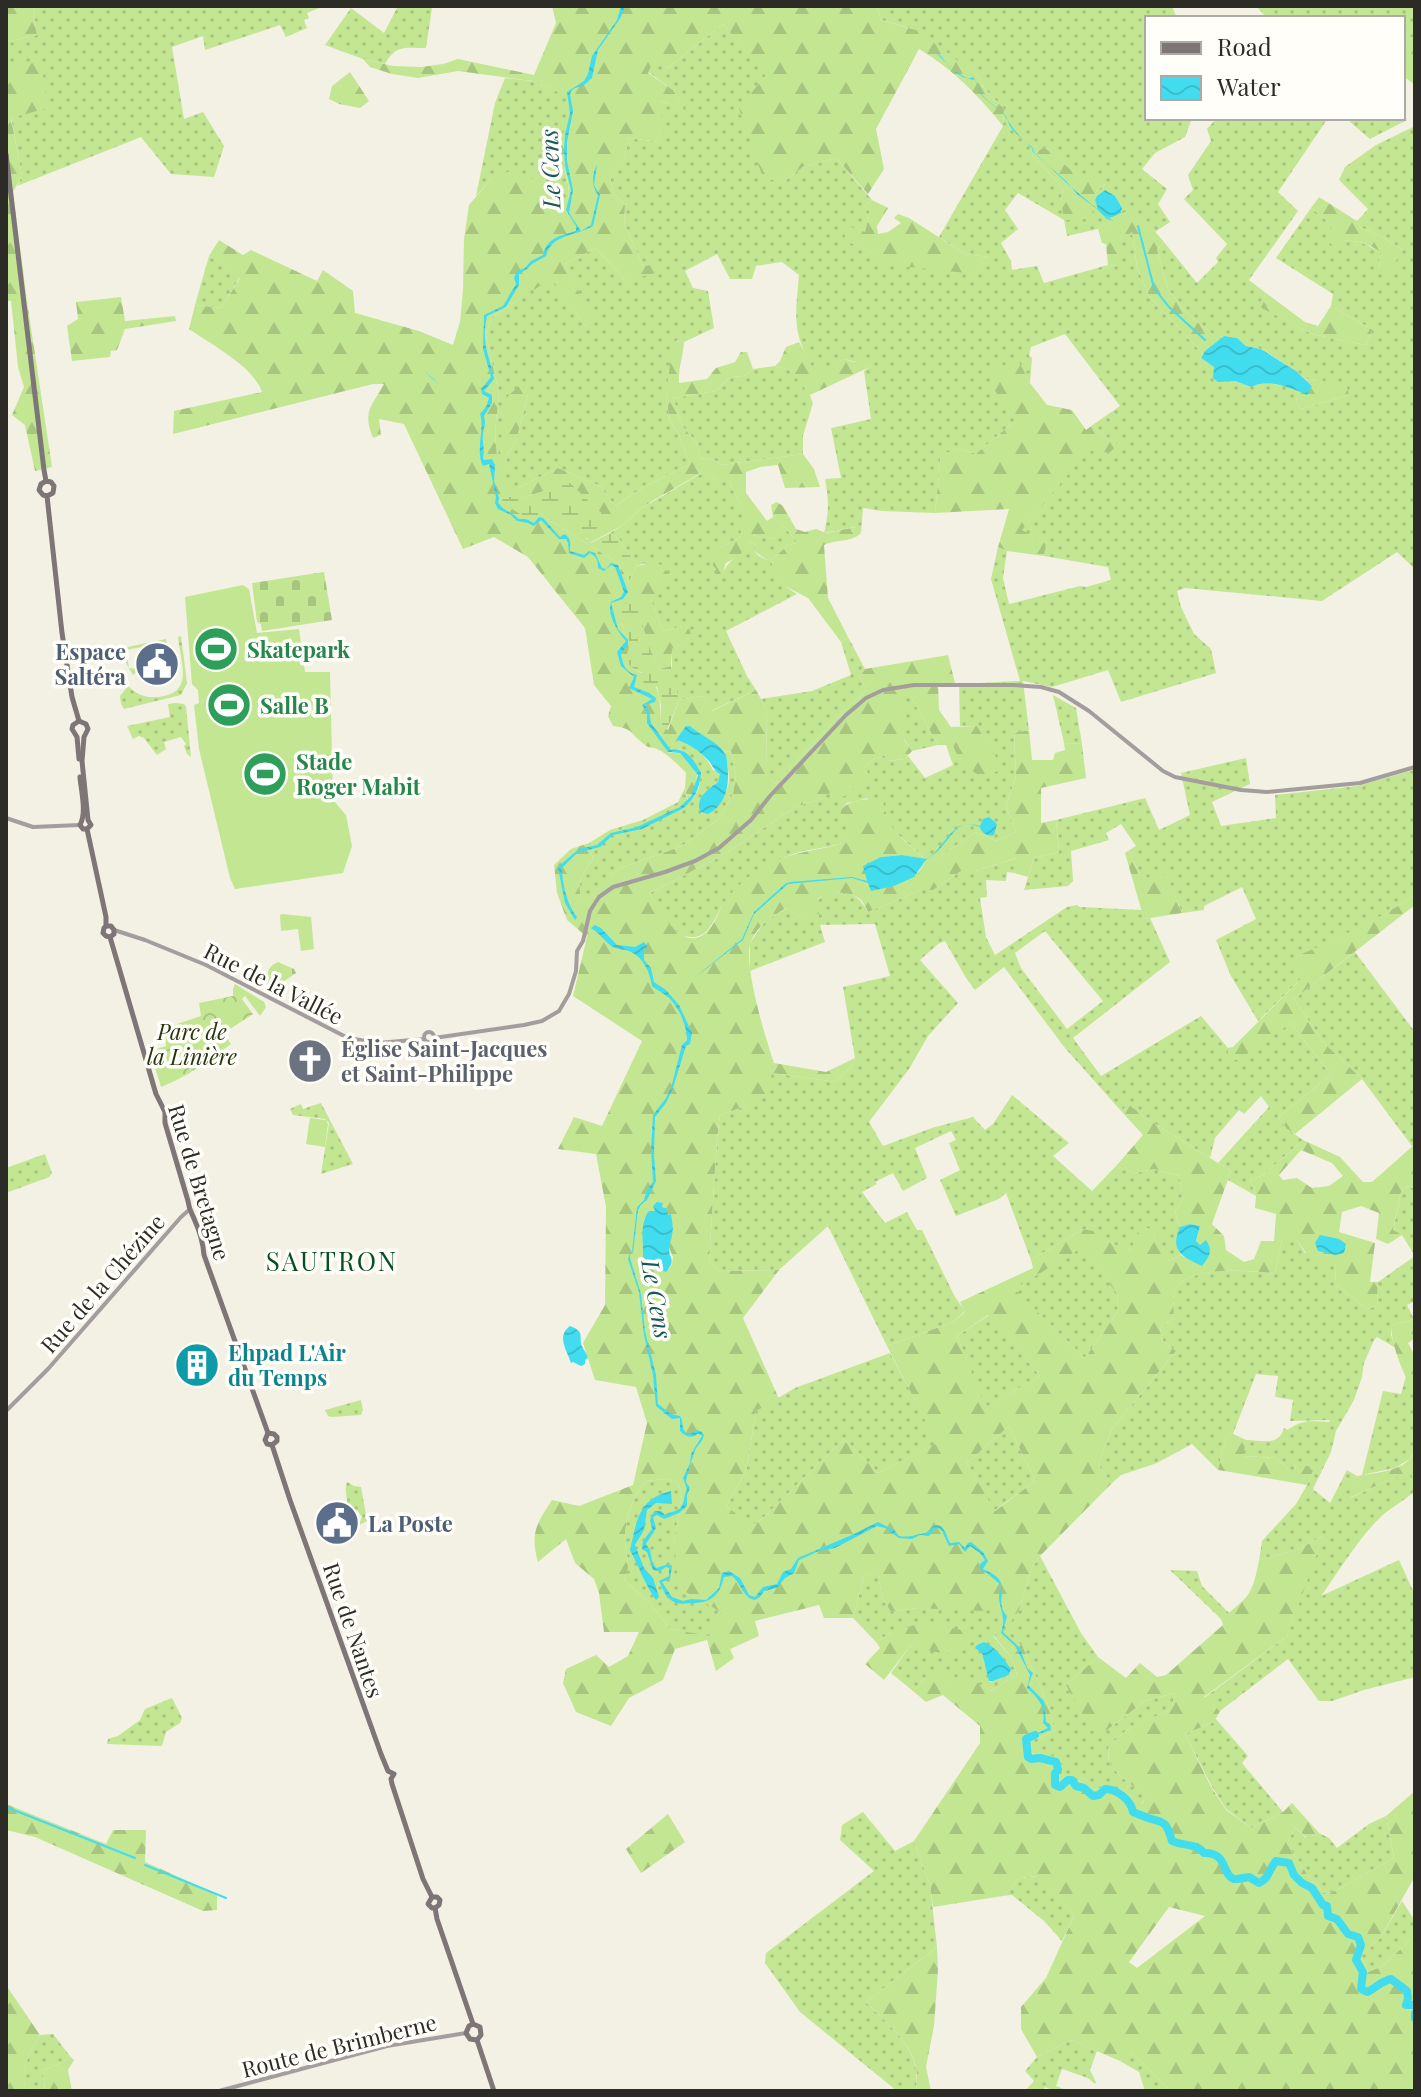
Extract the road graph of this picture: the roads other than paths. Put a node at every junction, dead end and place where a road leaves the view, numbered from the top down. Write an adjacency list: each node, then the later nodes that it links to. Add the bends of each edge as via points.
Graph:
1 (6, 154): 2 (main road)
2 (46, 481): 3 (main road, via 39,490); 3 (main road, via 54,489)
3 (47, 496): 4 (main road, via 62,633)
4 (79, 721): 5 (main road, via 72,729); 6 (main road, via 88,726)
5 (77, 737): 6 (main road); 7 (main road)
6 (84, 737): 7 (main road)
7 (80, 753): 10 (main road)
8 (1415, 767): 12 (street, Rue de la Vallée, via 1360,783 1241,790 1163,771 1059,692 1013,685 890,688 866,698 846,715 719,848 665,872 628,881 595,901 569,994 554,1014 542,1021 429,1043 348,1038 206,965)
9 (6, 818): 10 (street, via 33,827)
10 (84, 821): 11 (main road)
11 (106, 926): 12 (main road); 13 (main road, via 103,933)
12 (114, 930): 13 (main road)
13 (110, 937): 14 (main road, Rue de Bretagne, via 165,1112)
14 (189, 1210): 15 (street, Rue de la Chézine); 16 (main road, Rue de Bretagne, via 268,1433 277,1437 272,1445)
15 (6, 1411)
16 (290, 1500): 17 (main road, Rue de Nantes, via 371,1729 394,1774 391,1779 423,1879 432,1897 440,1900 437,1919)
17 (473, 2024): 18 (main road); 19 (main road, via 482,2031)
18 (466, 2033): 19 (main road); 20 (street, Route de Brimberne, via 387,2046)
19 (477, 2040): 21 (main road)
20 (219, 2091)
21 (494, 2091)

